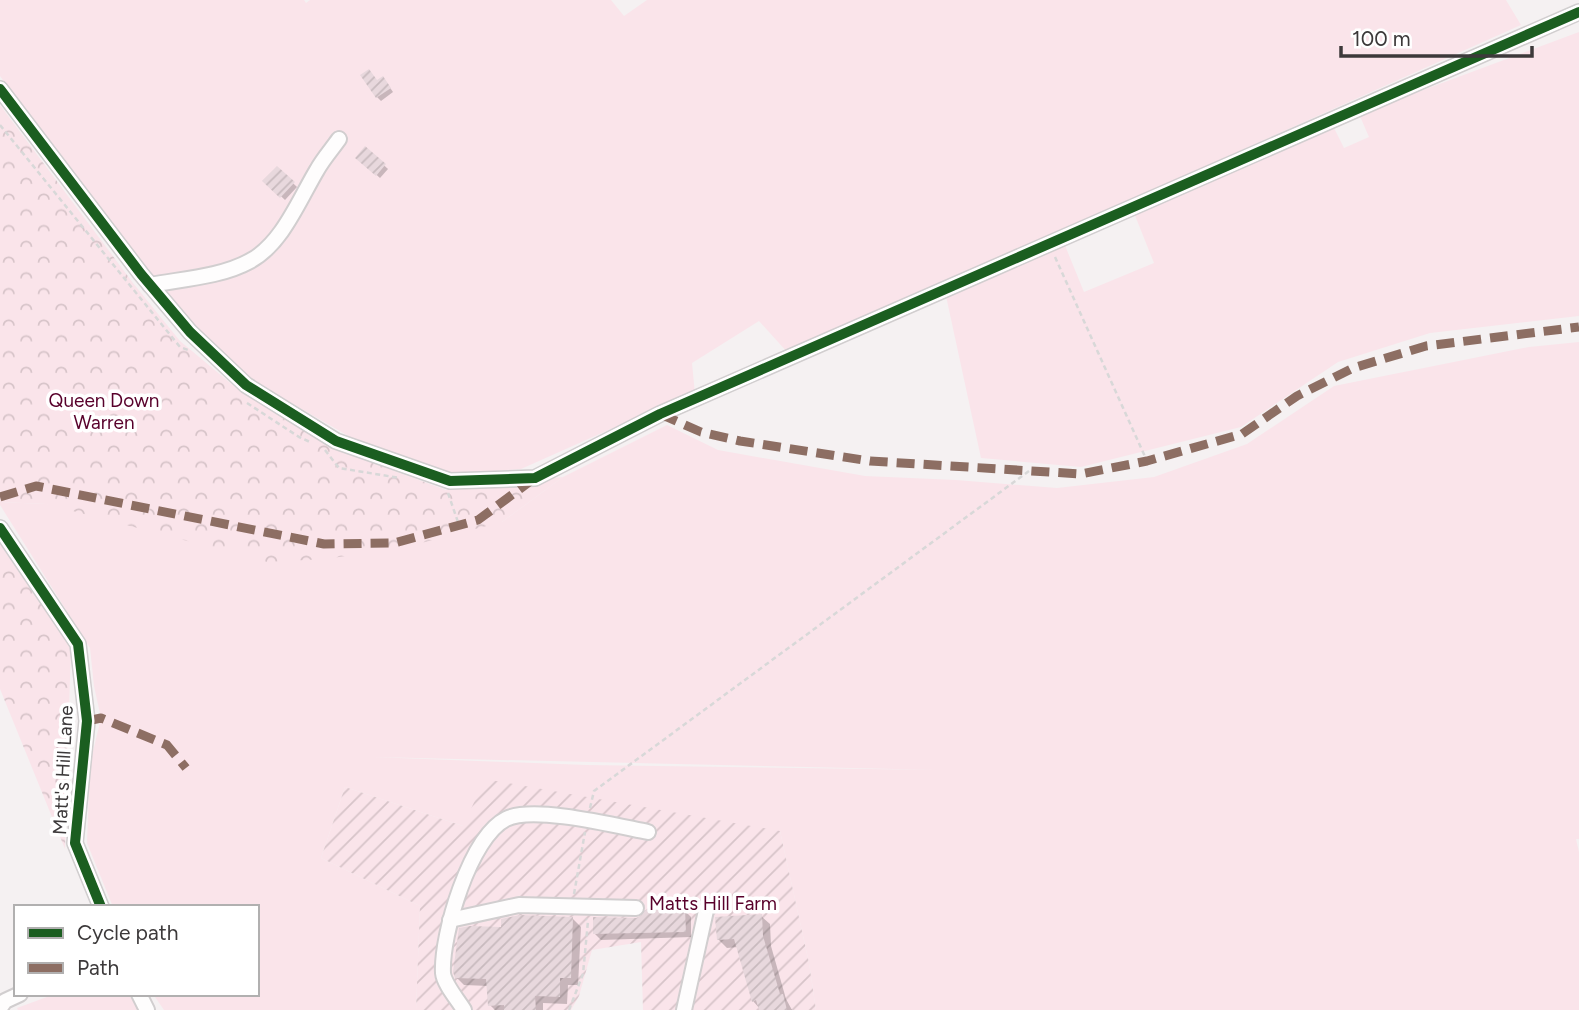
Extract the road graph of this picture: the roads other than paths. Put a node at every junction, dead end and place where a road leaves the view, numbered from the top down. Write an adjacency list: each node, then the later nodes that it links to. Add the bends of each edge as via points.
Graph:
1 (1579, 12): 4 (street, via 660,414 535,478 450,481 336,441 246,385 190,332)
2 (0, 89): 4 (street)
3 (339, 139): 4 (street, via 262,253 234,268)
4 (150, 285)
5 (0, 528): 7 (street, Matt's Hill Lane, via 78,643 87,721 75,843)
6 (648, 832): 10 (street, via 524,814 505,819 483,841 467,870)
7 (100, 905)
8 (707, 906): 14 (street)
9 (636, 908): 10 (street, via 520,905)
10 (450, 920): 13 (street, via 443,975)
11 (16, 996): 12 (street)
12 (0, 1008)
13 (464, 1010)
14 (684, 1010)

